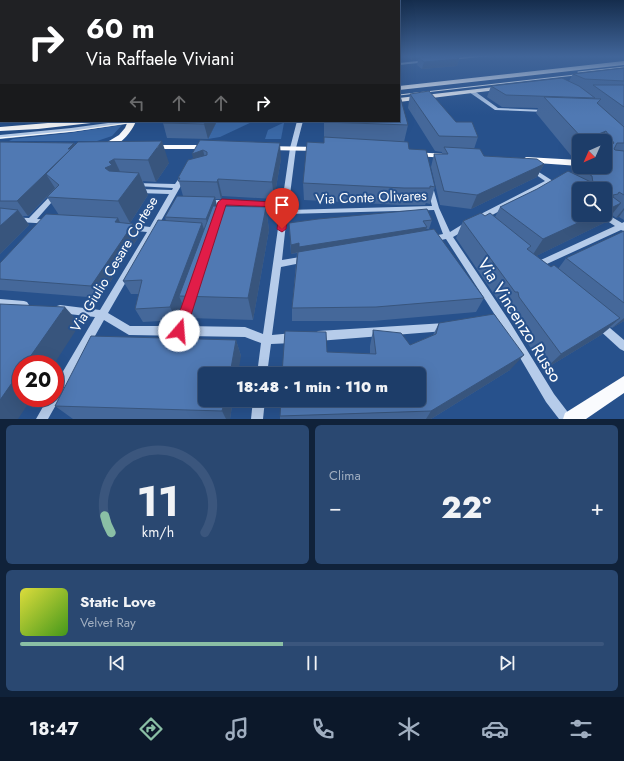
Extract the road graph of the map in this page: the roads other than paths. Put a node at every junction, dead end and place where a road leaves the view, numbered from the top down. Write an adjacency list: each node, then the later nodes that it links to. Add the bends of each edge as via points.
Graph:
1 (511, 76): 3 (main road)
2 (508, 87): 4 (main road)
3 (400, 88)
4 (471, 91): 5 (main road); 6 (street, via 497,109)
5 (400, 100)
6 (553, 111)
7 (57, 122): 12 (street)
8 (82, 122): 12 (main road)
9 (125, 122): 14 (street)
10 (132, 122): 15 (main road, via 120,138 103,146)
11 (300, 122): 19 (street)
12 (38, 127): 13 (main road)
13 (0, 130)
14 (0, 137)
15 (122, 147)
16 (145, 147): 17 (main road, via 198,150)
17 (215, 148)
18 (254, 148): 19 (main road)
19 (293, 148): 20 (main road); 34 (street)
20 (332, 150)
21 (408, 154): 22 (main road, via 424,158)
22 (453, 156)
23 (516, 159): 24 (main road); 27 (street)
24 (572, 163)
25 (189, 171): 31 (street, Via Giulio Cesare Cortese)
26 (428, 177): 35 (street, Via Vincenzo Russo)
27 (550, 181): 30 (street); 44 (street, via 479,222)
28 (128, 187): 31 (street)
29 (62, 188): 37 (street)
30 (562, 188)
31 (176, 189): 42 (street, Via Giulio Cesare Cortese, via 173,201)
32 (200, 202): 33 (street, Via Conte Olivares)
33 (222, 202): 34 (street, Via Conte Olivares); 38 (street)
34 (285, 208): 35 (street, Via Conte Olivares); 47 (street)
35 (436, 208): 44 (street, Via Vincenzo Russo)
36 (0, 219): 37 (street)
37 (32, 220): 43 (street, via 51,222)
38 (216, 220)
39 (612, 220): 40 (street)
40 (623, 226): 48 (street)
41 (115, 227): 42 (street)
42 (156, 230): 53 (street, Via Giulio Cesare Cortese)
43 (37, 233)
44 (448, 236): 45 (street); 55 (street, Via Vincenzo Russo)
45 (425, 240)
46 (316, 258): 47 (street)
47 (277, 264): 59 (street)
48 (532, 267)
49 (192, 293): 58 (street)
50 (0, 303): 51 (street)
51 (31, 306)
52 (47, 308): 53 (street)
53 (102, 314): 58 (street, via 129,330); 62 (street, Via Giulio Cesare Cortese)
54 (595, 321): 60 (street)
55 (505, 322): 56 (street); 68 (street, Via Vincenzo Russo, via 550,398)
56 (481, 324)
57 (457, 326): 59 (street)
58 (179, 331): 59 (street, via 245,332)
59 (266, 340): 61 (street)
60 (624, 346)
61 (263, 367)
62 (64, 380)
63 (624, 384): 69 (main road)
64 (49, 407): 66 (street, Via Giulio Cesare Cortese)
65 (258, 407): 67 (street)
66 (42, 419)
67 (257, 419)
68 (566, 419)
69 (571, 419)

